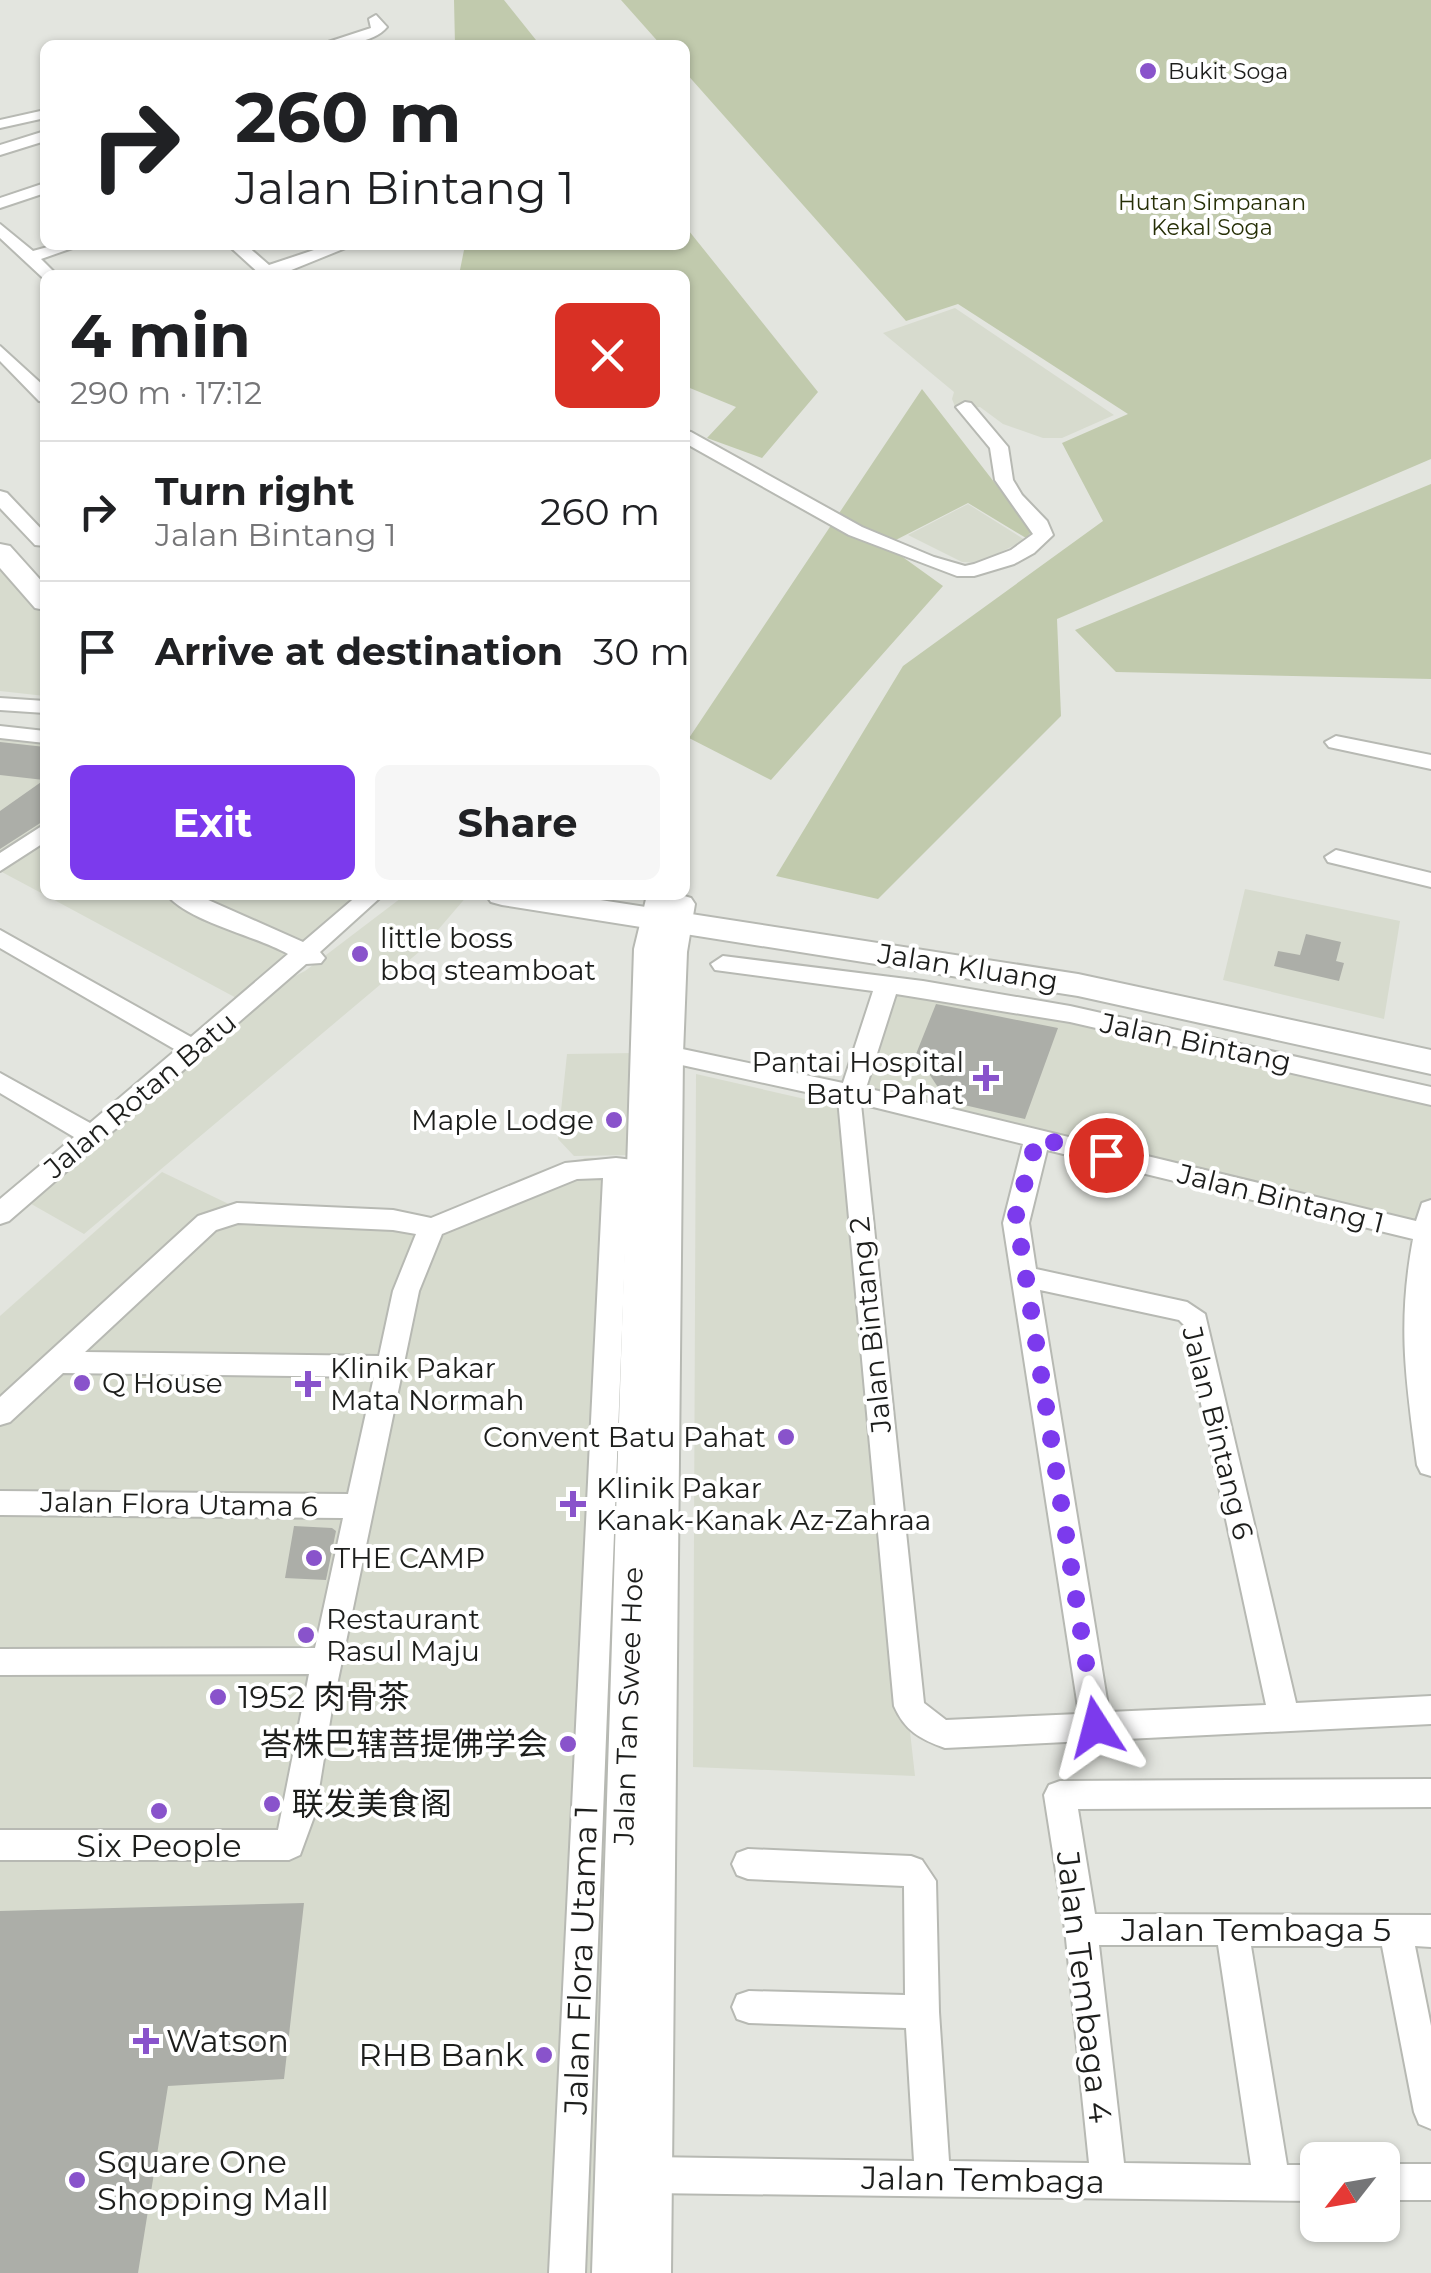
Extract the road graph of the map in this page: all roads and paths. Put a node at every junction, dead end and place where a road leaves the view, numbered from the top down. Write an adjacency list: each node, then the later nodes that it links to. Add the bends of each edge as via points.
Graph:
1 (376, 20): 2 (street, via 376,31)
2 (344, 40)
3 (40, 115): 4 (street)
4 (0, 124)
5 (40, 138): 6 (street)
6 (0, 150)
7 (40, 190): 8 (street)
8 (0, 203)
9 (0, 229): 13 (street)
10 (55, 250): 13 (street)
11 (242, 250): 15 (street)
12 (331, 250): 16 (street)
13 (30, 257): 14 (street)
14 (44, 270)
15 (265, 270)
16 (277, 270)
17 (0, 351): 18 (street)
18 (40, 392)
19 (964, 407): 20 (street, via 998,447 1004,480 1044,535 983,569 964,572 846,528)
20 (690, 439)
21 (0, 497): 23 (street)
22 (0, 522): 23 (highway)
23 (29, 554): 24 (highway)
24 (40, 587)
25 (0, 704): 26 (street)
26 (40, 707)
27 (0, 732): 28 (street)
28 (40, 736)
29 (1336, 742): 30 (street)
30 (1431, 762)
31 (40, 835): 33 (street)
32 (1336, 857): 34 (street)
33 (0, 864)
34 (1431, 880)
35 (188, 900): 42 (street)
36 (366, 900): 42 (street, Jalan Rotan Batu)
37 (383, 900): 42 (street, Jalan Rotan Batu)
38 (528, 900): 40 (highway, via 622,924)
39 (631, 900): 40 (highway, Jalan Kluang)
40 (664, 925): 45 (highway, Jalan Kluang, via 1024,952); 47 (main road, Jalan Tan Swee Hoe); 48 (highway, Jalan Kluang, via 1078,985); 54 (main road, Jalan Tan Swee Hoe)
41 (0, 938): 46 (street)
42 (297, 963): 46 (street, Jalan Rotan Batu)
43 (723, 964): 44 (street, Jalan Bintang)
44 (887, 984): 50 (street, Jalan Bintang 2); 51 (street, Jalan Bintang, via 1070,1014)
45 (1431, 1042)
46 (194, 1049): 52 (street, Jalan Rotan Batu)
47 (668, 1054): 50 (street, Jalan Bintang 1); 80 (main road, Jalan Tan Swee Hoe)
48 (1431, 1062)
49 (0, 1082): 52 (street)
50 (851, 1093): 53 (street, Jalan Bintang 1); 69 (street, Jalan Bintang 2, via 909,1706 928,1728 945,1734)
51 (1431, 1096)
52 (92, 1136): 55 (street, Jalan Rotan Batu)
53 (1037, 1138): 56 (street, Jalan Bintang 1); 58 (street, via 1016,1214)
54 (630, 1168): 57 (street, via 574,1170); 87 (street, Jalan Flora Utama 1); 88 (main road, Jalan Tan Swee Hoe)
55 (0, 1214)
56 (1429, 1222): 62 (street, via 1415,1345)
57 (432, 1228): 59 (street, via 237,1213 207,1222); 60 (street, via 406,1291)
58 (1024, 1276): 68 (street, Jalan Bintang 6, via 1187,1312 1196,1321); 69 (street)
59 (56, 1362): 60 (street); 61 (street)
60 (390, 1366): 64 (street)
61 (0, 1414)
62 (1431, 1465)
63 (0, 1503): 64 (street, Jalan Flora Utama 6)
64 (358, 1506): 65 (street)
65 (326, 1661): 66 (street); 71 (street, via 289,1845)
66 (0, 1662)
67 (1431, 1710): 68 (street)
68 (1284, 1718): 69 (street)
69 (1096, 1727)
70 (1431, 1794): 73 (street, Jalan Tembaga 4, via 1062,1794)
71 (0, 1845)
72 (748, 1864): 78 (street, via 911,1871 923,1887)
73 (1081, 1928): 74 (street, Jalan Tembaga 5); 82 (street, Jalan Tembaga 4)
74 (1232, 1930): 75 (street, Jalan Tembaga 5); 86 (street)
75 (1395, 1930): 76 (street, Jalan Tembaga 5); 79 (street)
76 (1431, 1931)
77 (749, 2007): 78 (street)
78 (922, 2012): 81 (street)
79 (1431, 2112)
80 (649, 2175): 81 (street, Jalan Tembaga); 89 (main road, Jalan Tan Swee Hoe)
81 (933, 2178): 82 (street, Jalan Tembaga)
82 (1109, 2182): 86 (street, Jalan Tembaga)
83 (1400, 2182): 84 (street)
84 (1431, 2182)
85 (1300, 2183): 86 (street, Jalan Tembaga)
86 (1272, 2184)
87 (567, 2273)
88 (614, 2273)
89 (649, 2273)

